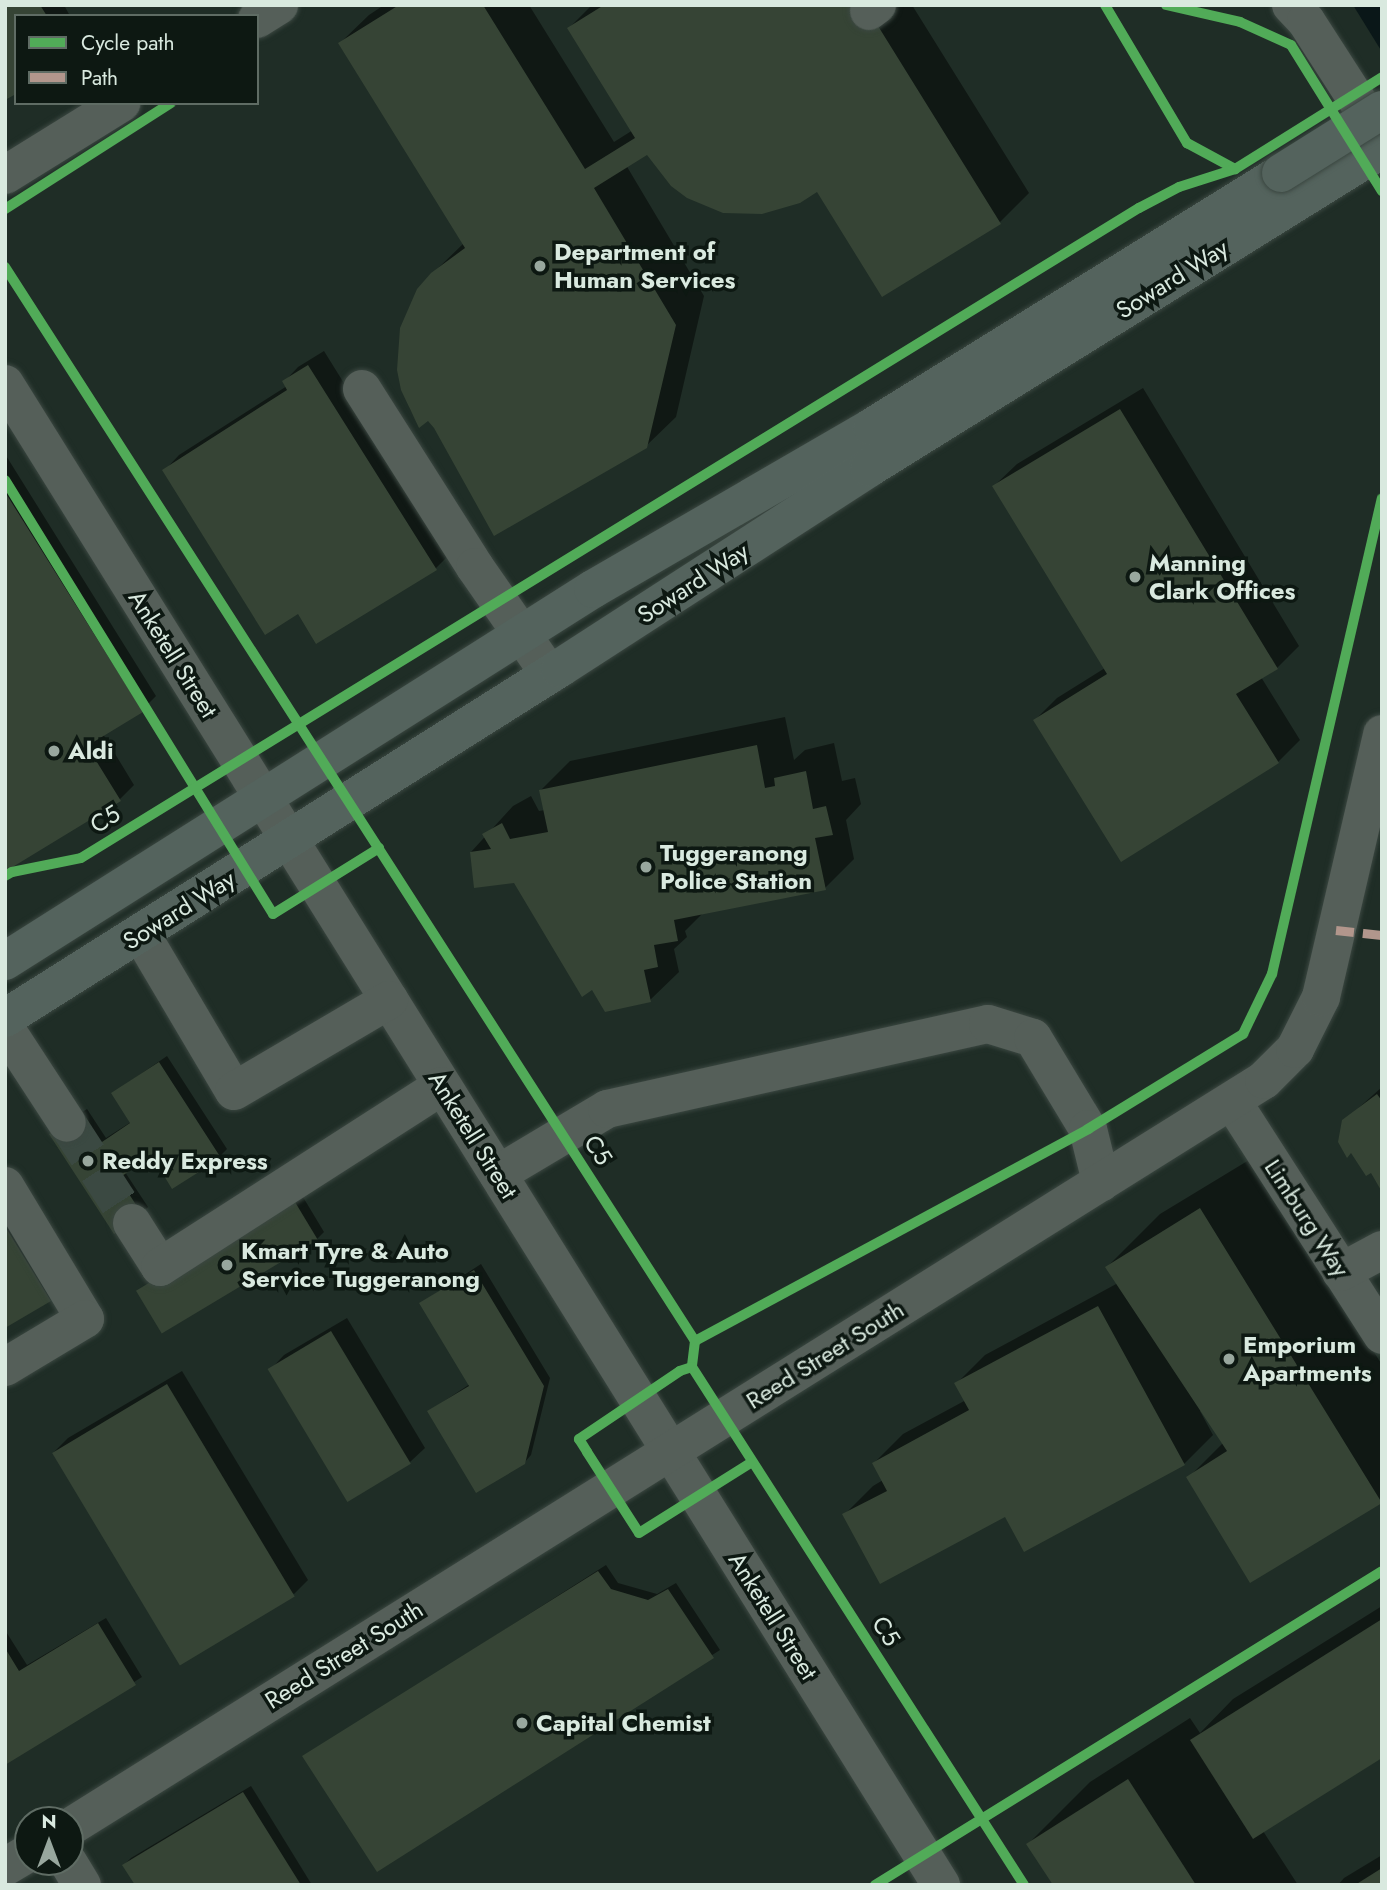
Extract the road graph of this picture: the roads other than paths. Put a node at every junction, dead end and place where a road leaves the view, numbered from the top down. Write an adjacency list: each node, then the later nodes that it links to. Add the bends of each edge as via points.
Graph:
1 (279, 5): 3 (street)
2 (1291, 5): 5 (street, via 1306,20)
3 (259, 18)
4 (118, 105): 6 (street)
5 (1381, 132): 7 (main road, Soward Way, bridge)
6 (5, 175)
7 (1289, 187): 10 (main road, Soward Way); 11 (main road, Soward Way)
8 (5, 384): 13 (street, Anketell Street)
9 (362, 389): 10 (street)
10 (522, 633): 11 (street); 13 (main road, Soward Way)
11 (550, 675): 14 (main road, Soward Way)
12 (1382, 734): 21 (street, Reed Street South, via 1321,997 1295,1049 1264,1080)
13 (263, 797): 14 (street, Anketell Street); 16 (main road, Soward Way)
14 (289, 840): 15 (main road, Soward Way); 17 (street, Anketell Street)
15 (141, 934): 17 (street, via 234,1091); 18 (main road, Soward Way)
16 (5, 961)
17 (389, 1000): 20 (street, Anketell Street)
18 (5, 1018)
19 (5, 1028): 22 (street)
20 (442, 1086): 23 (street, Anketell Street); 26 (street, via 160,1267)
21 (1232, 1101): 24 (street, Reed Street South); 28 (street, Limburg Way)
22 (67, 1123)
23 (498, 1174): 24 (street, via 607,1109 988,1024 1032,1038 1088,1129); 31 (street, Anketell Street)
24 (1101, 1182): 31 (street, Reed Street South)
25 (5, 1186): 30 (street, via 85,1319)
26 (132, 1223)
27 (1382, 1250): 28 (street)
28 (1341, 1272): 29 (street, Limburg Way)
29 (1382, 1335)
30 (5, 1367)
31 (671, 1451): 32 (street, Reed Street South); 33 (street, Anketell Street)
32 (84, 1818)
33 (941, 1885)

